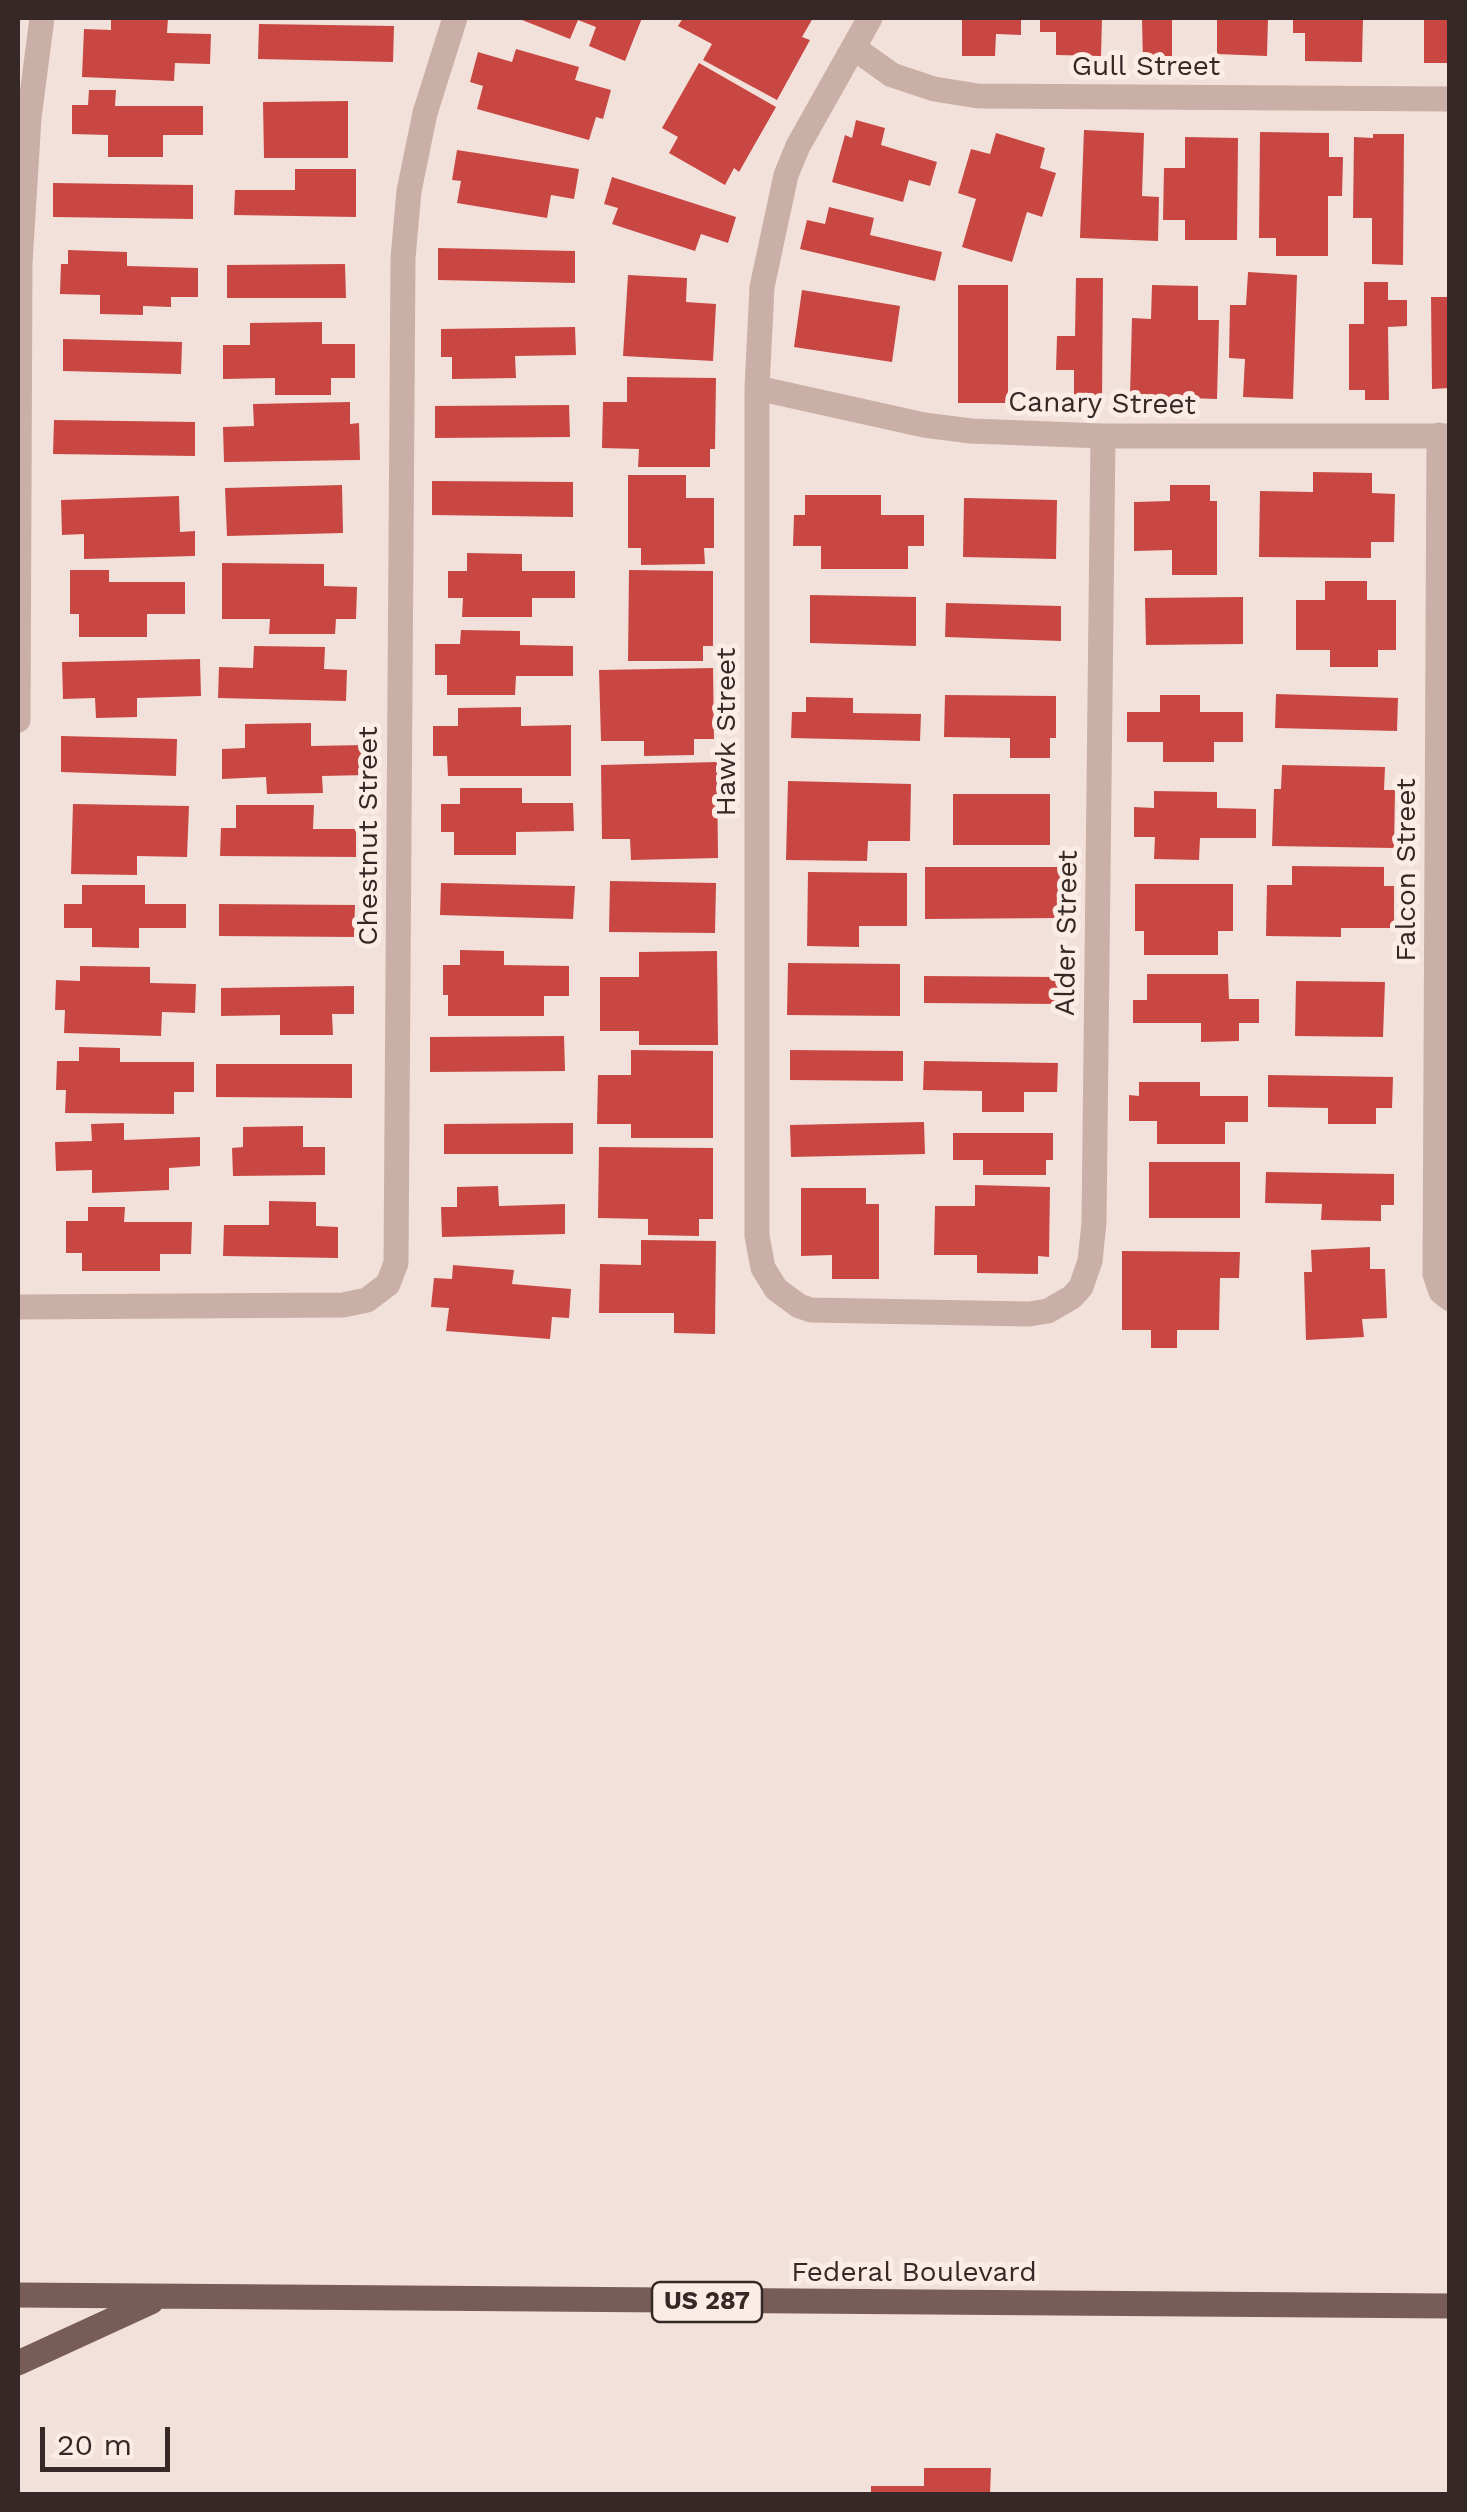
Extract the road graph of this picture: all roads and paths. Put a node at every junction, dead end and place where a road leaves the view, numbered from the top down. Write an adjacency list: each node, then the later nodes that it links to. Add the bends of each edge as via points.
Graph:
1 (42, 18): 6 (street, via 28,118)
2 (455, 18): 13 (street, Chestnut Street, via 424,112 403,258 396,1263 388,1284 367,1300 343,1305)
3 (870, 18): 4 (street, Hawk Street)
4 (854, 48): 5 (street, Gull Street, via 892,75 978,96); 7 (street, Hawk Street, via 786,175 762,288)
5 (1450, 99)
6 (19, 298): 10 (street)
7 (758, 388): 8 (street, Canary Street, via 940,427); 14 (street, Hawk Street, via 762,1268 776,1289 811,1310)
8 (1104, 436): 9 (street, Canary Street); 14 (street, Alder Street, via 1090,1261 1081,1287 1048,1310)
9 (1444, 436): 12 (street, Falcon Street, via 1435,1274)
10 (18, 693): 11 (street)
11 (18, 720)
12 (1450, 1299)
13 (18, 1307)
14 (948, 1313)
15 (18, 2295): 16 (main road, Federal Boulevard / US 287)
16 (160, 2298): 17 (main road, Federal Boulevard / US 287); 18 (main road)
17 (1450, 2306)
18 (18, 2363)

